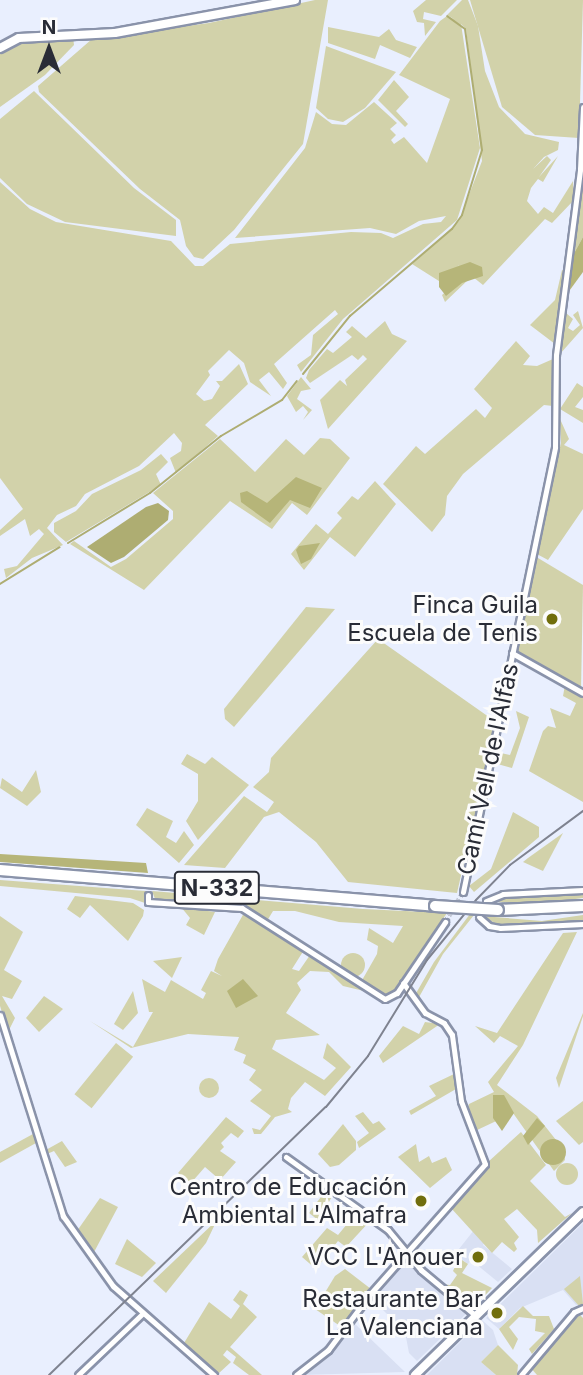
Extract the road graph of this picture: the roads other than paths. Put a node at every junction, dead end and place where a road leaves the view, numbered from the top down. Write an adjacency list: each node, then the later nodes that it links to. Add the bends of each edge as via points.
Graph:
1 (295, 0): 2 (street, via 115,33 19,38)
2 (0, 48)
3 (583, 107): 4 (street, Camí Vell de l'Alfàs, via 580,169 556,355 555,447)
4 (512, 653): 5 (street); 8 (street, Camí Vell de l'Alfàs)
5 (583, 693)
6 (0, 870): 11 (highway, N-332, bridge, via 498,910)
7 (583, 890): 10 (street, via 503,894)
8 (463, 892)
9 (148, 895): 16 (street, via 148,902 242,908 338,967 356,984 385,999)
10 (486, 901)
11 (583, 906)
12 (479, 916): 14 (street, via 489,926 500,928)
13 (445, 922): 15 (street)
14 (583, 925)
15 (403, 983): 16 (street); 17 (street)
16 (397, 993): 17 (street)
17 (407, 993): 21 (street, via 425,1013 449,1028 461,1101 485,1164)
18 (0, 1015): 23 (street, via 56,1202 99,1270)
19 (286, 1157): 21 (street, via 388,1230)
20 (583, 1212): 24 (street)
21 (408, 1251): 24 (street, via 421,1270); 27 (street, via 328,1350)
22 (583, 1308): 29 (street, via 574,1312)
23 (142, 1314): 25 (street); 26 (street)
24 (475, 1315): 28 (street)
25 (78, 1375)
26 (215, 1375)
27 (296, 1375)
28 (415, 1375)
29 (521, 1375)

